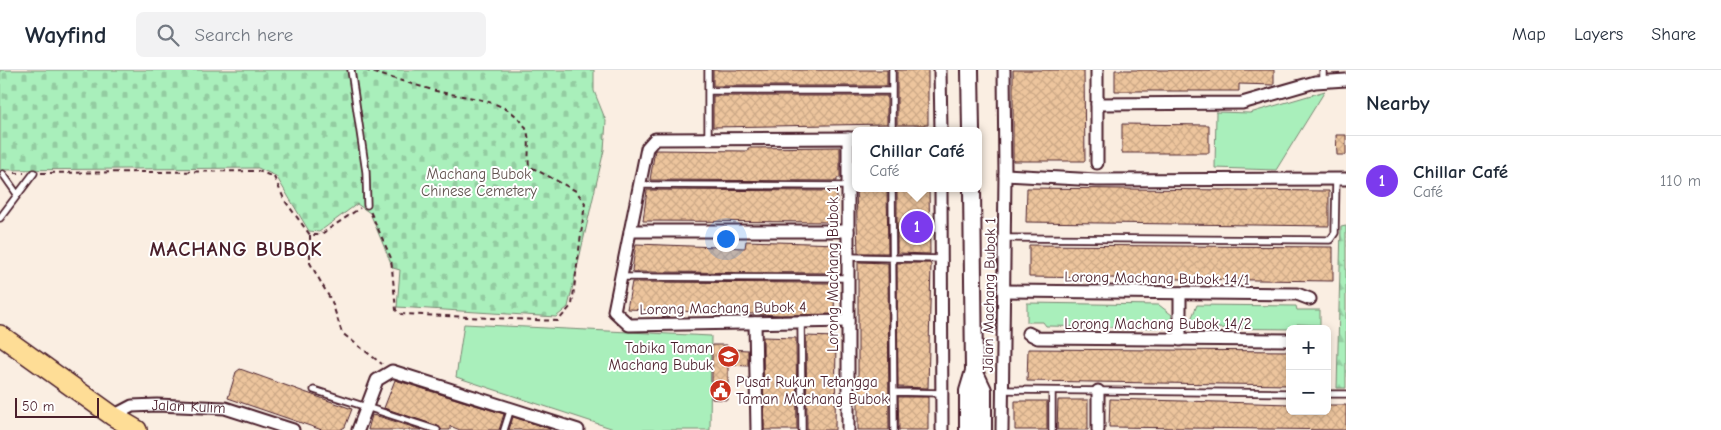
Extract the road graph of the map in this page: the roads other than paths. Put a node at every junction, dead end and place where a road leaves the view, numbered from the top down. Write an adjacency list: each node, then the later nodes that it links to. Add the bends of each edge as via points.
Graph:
1 (351, 70): 29 (lane, via 366,172)
2 (708, 70): 10 (lane)
3 (892, 70): 11 (lane)
4 (940, 70): 14 (street)
5 (970, 70): 15 (main road)
6 (1004, 70): 21 (street, Jalan Machang Bubok 1)
7 (1096, 70): 12 (street)
8 (1323, 76): 9 (street); 12 (street, via 1242,103)
9 (1346, 80)
10 (708, 91): 11 (lane); 17 (lane)
11 (892, 91): 13 (lane)
12 (1097, 104): 18 (street)
13 (892, 127)
14 (941, 127)
15 (970, 127)
16 (852, 138): 17 (street); 24 (street, Lorong Machang Bubok 1)
17 (708, 139): 23 (street, via 655,139 647,148)
18 (1097, 163)
19 (2, 174): 28 (lane)
20 (34, 174): 28 (lane)
21 (1005, 175): 22 (street, via 1097,180); 33 (street, Jalan Machang Bubok 1)
22 (1341, 179): 33 (lane, via 1335,234 1330,240)
23 (639, 185): 24 (lane); 31 (street)
24 (848, 186): 32 (street, Lorong Machang Bubok 1)
25 (892, 192): 35 (lane)
26 (941, 192): 36 (street)
27 (972, 192): 50 (main road)
28 (17, 194): 30 (lane)
29 (367, 205)
30 (0, 218)
31 (630, 230): 32 (street); 37 (street)
32 (848, 231): 34 (street, Lorong Machang Bubok 1)
33 (1004, 238): 39 (street, Jalan Machang Bubok 1)
34 (848, 257): 35 (lane); 38 (street, Lorong Machang Bubok 1)
35 (893, 258): 36 (lane); 53 (lane)
36 (942, 259): 55 (street)
37 (621, 277): 38 (lane); 44 (street, Lorong Machang Bubok 4, via 614,311 629,325)
38 (848, 278): 42 (street, Lorong Machang Bubok 1)
39 (1004, 291): 40 (street, Lorong Machang Bubok 14/1); 51 (street, Jalan Machang Bubok 1)
40 (1180, 293): 41 (street, Lorong Machang Bubok 14/1, via 1297,294); 47 (street)
41 (1310, 299)
42 (848, 321): 43 (street, Lorong Machang Bubok 4); 70 (street, Lorong Machang Bubok 1)
43 (801, 322): 44 (street, Lorong Machang Bubok 4); 69 (lane)
44 (755, 323): 68 (street)
45 (1028, 333): 47 (street, Lorong Machang Bubok 14/2, via 1038,338)
46 (0, 335): 61 (main road, Jalan Kulim)
47 (1180, 340): 48 (street, Lorong Machang Bubok 14/2)
48 (1286, 340)
49 (314, 390): 59 (lane)
50 (975, 390): 51 (street); 73 (main road); 74 (main road)
51 (1003, 390): 52 (lane); 75 (street, Jalan Machang Bubok 1)
52 (1052, 391): 54 (lane); 76 (lane)
53 (894, 392): 55 (lane); 71 (lane)
54 (1098, 392): 56 (lane); 77 (street)
55 (942, 393): 72 (street)
56 (1286, 393)
57 (1331, 394): 58 (lane)
58 (1346, 394)
59 (365, 407): 60 (street, via 377,380 392,371); 64 (street); 65 (lane)
60 (511, 408): 66 (lane); 67 (street)
61 (112, 416): 62 (main road, Jalan Kulim); 63 (street, Jalan Kulim, via 132,406 157,404 225,408)
62 (137, 430)
63 (293, 430)
64 (358, 430)
65 (437, 430)
66 (504, 430)
67 (578, 430)
68 (757, 430)
69 (802, 430)
70 (848, 430)
71 (894, 430)
72 (942, 430)
73 (968, 430)
74 (983, 430)
75 (1002, 430)
76 (1052, 430)
77 (1098, 430)

